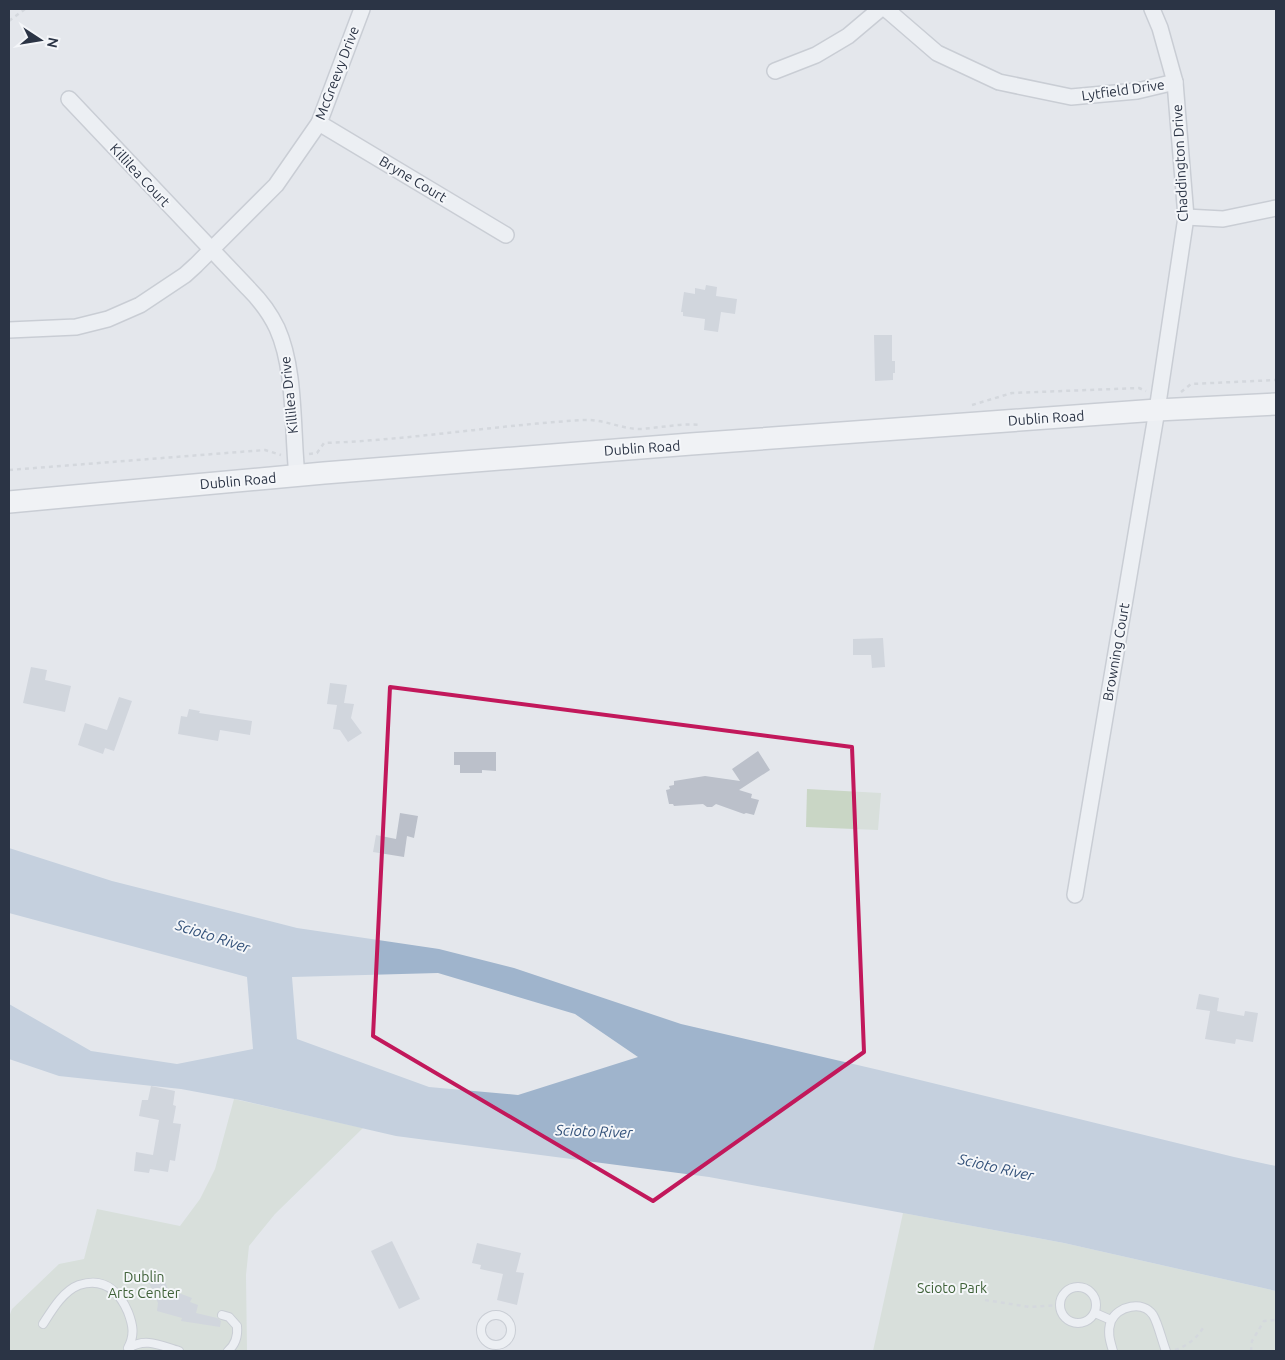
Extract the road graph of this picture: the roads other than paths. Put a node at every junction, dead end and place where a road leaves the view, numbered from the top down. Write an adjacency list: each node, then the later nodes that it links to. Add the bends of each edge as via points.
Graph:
1 (362, 9): 8 (street, McGreevy Drive)
2 (880, 9): 5 (street, via 848,36 816,55)
3 (886, 9): 6 (street, Lytfield Drive, via 937,53 998,82 1071,97)
4 (1152, 9): 6 (street, Chaddington Drive)
5 (775, 71)
6 (1175, 82): 10 (street, Chaddington Drive)
7 (69, 99): 12 (street, Killilea Court)
8 (319, 123): 11 (street, Bryne Court); 12 (street, McGreevy Drive, via 276,185)
9 (1276, 208): 10 (street, via 1223,219)
10 (1186, 217): 14 (street, Chaddington Drive)
11 (506, 235)
12 (212, 251): 13 (street, McGreevy Drive, via 185,275 140,305 108,319 76,327); 16 (street, Killilea Drive, via 259,300 280,335 287,359)
13 (9, 330)
14 (1158, 402): 15 (main road, Dublin Road); 16 (main road, Dublin Road); 18 (street, Browning Court)
15 (1276, 404)
16 (297, 476): 17 (main road, Dublin Road)
17 (9, 502)
18 (1075, 895)
19 (1095, 1313): 19 (lane, via 1086,1321 1074,1323 1064,1316 1060,1304 1069,1289 1080,1287 1094,1296); 21 (lane)
20 (222, 1315): 26 (lane, via 237,1326 237,1339)
21 (1112, 1320): 27 (lane, via 1109,1338); 28 (lane, via 1121,1310 1135,1306 1145,1308 1153,1315)
22 (43, 1324): 24 (lane, via 71,1290 79,1285 104,1285 121,1297 132,1323 132,1341)
23 (492, 1348): 23 (lane, via 503,1344 510,1336 511,1326 501,1316 487,1318 482,1326 484,1340)
24 (127, 1350): 25 (lane, via 146,1342)
25 (179, 1351)
26 (228, 1351)
27 (1113, 1351)
28 (1166, 1351)

